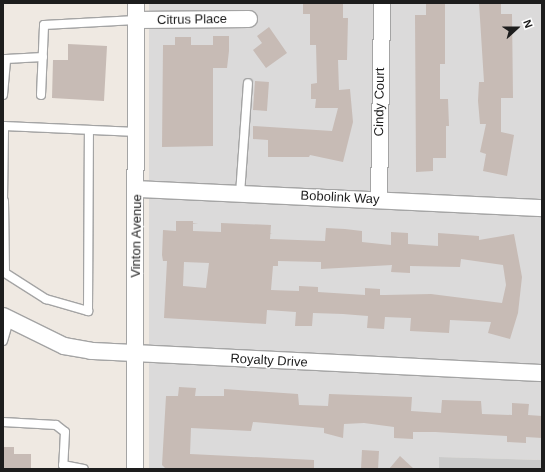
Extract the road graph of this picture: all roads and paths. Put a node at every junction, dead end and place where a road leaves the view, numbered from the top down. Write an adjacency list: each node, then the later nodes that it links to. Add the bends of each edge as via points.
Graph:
1 (136, 3): 4 (street, Vinton Avenue)
2 (382, 3): 13 (street, Cindy Court)
3 (249, 19): 4 (street, Citrus Place)
4 (136, 20): 5 (lane, via 48,23 44,25); 10 (street, Vinton Avenue)
5 (43, 57): 7 (lane, via 6,60); 8 (lane)
6 (248, 82): 12 (lane)
7 (3, 95)
8 (40, 95)
9 (89, 132): 10 (lane); 14 (lane, via 4,126); 14 (lane, via 88,311 46,299 5,273)
10 (137, 132): 11 (street, Vinton Avenue)
11 (137, 189): 12 (street, Bobolink Way); 18 (street, Vinton Avenue)
12 (240, 194): 13 (street, Bobolink Way)
13 (379, 200): 15 (street, Bobolink Way)
14 (3, 201)
15 (542, 208)
16 (6, 318): 17 (lane); 18 (street, Royalty Drive, via 64,346)
17 (3, 341)
18 (136, 355): 19 (street, Royalty Drive); 22 (street, Vinton Avenue)
19 (542, 373)
20 (3, 422): 21 (lane, via 56,425 65,432 63,465)
21 (84, 469)
22 (135, 469)

